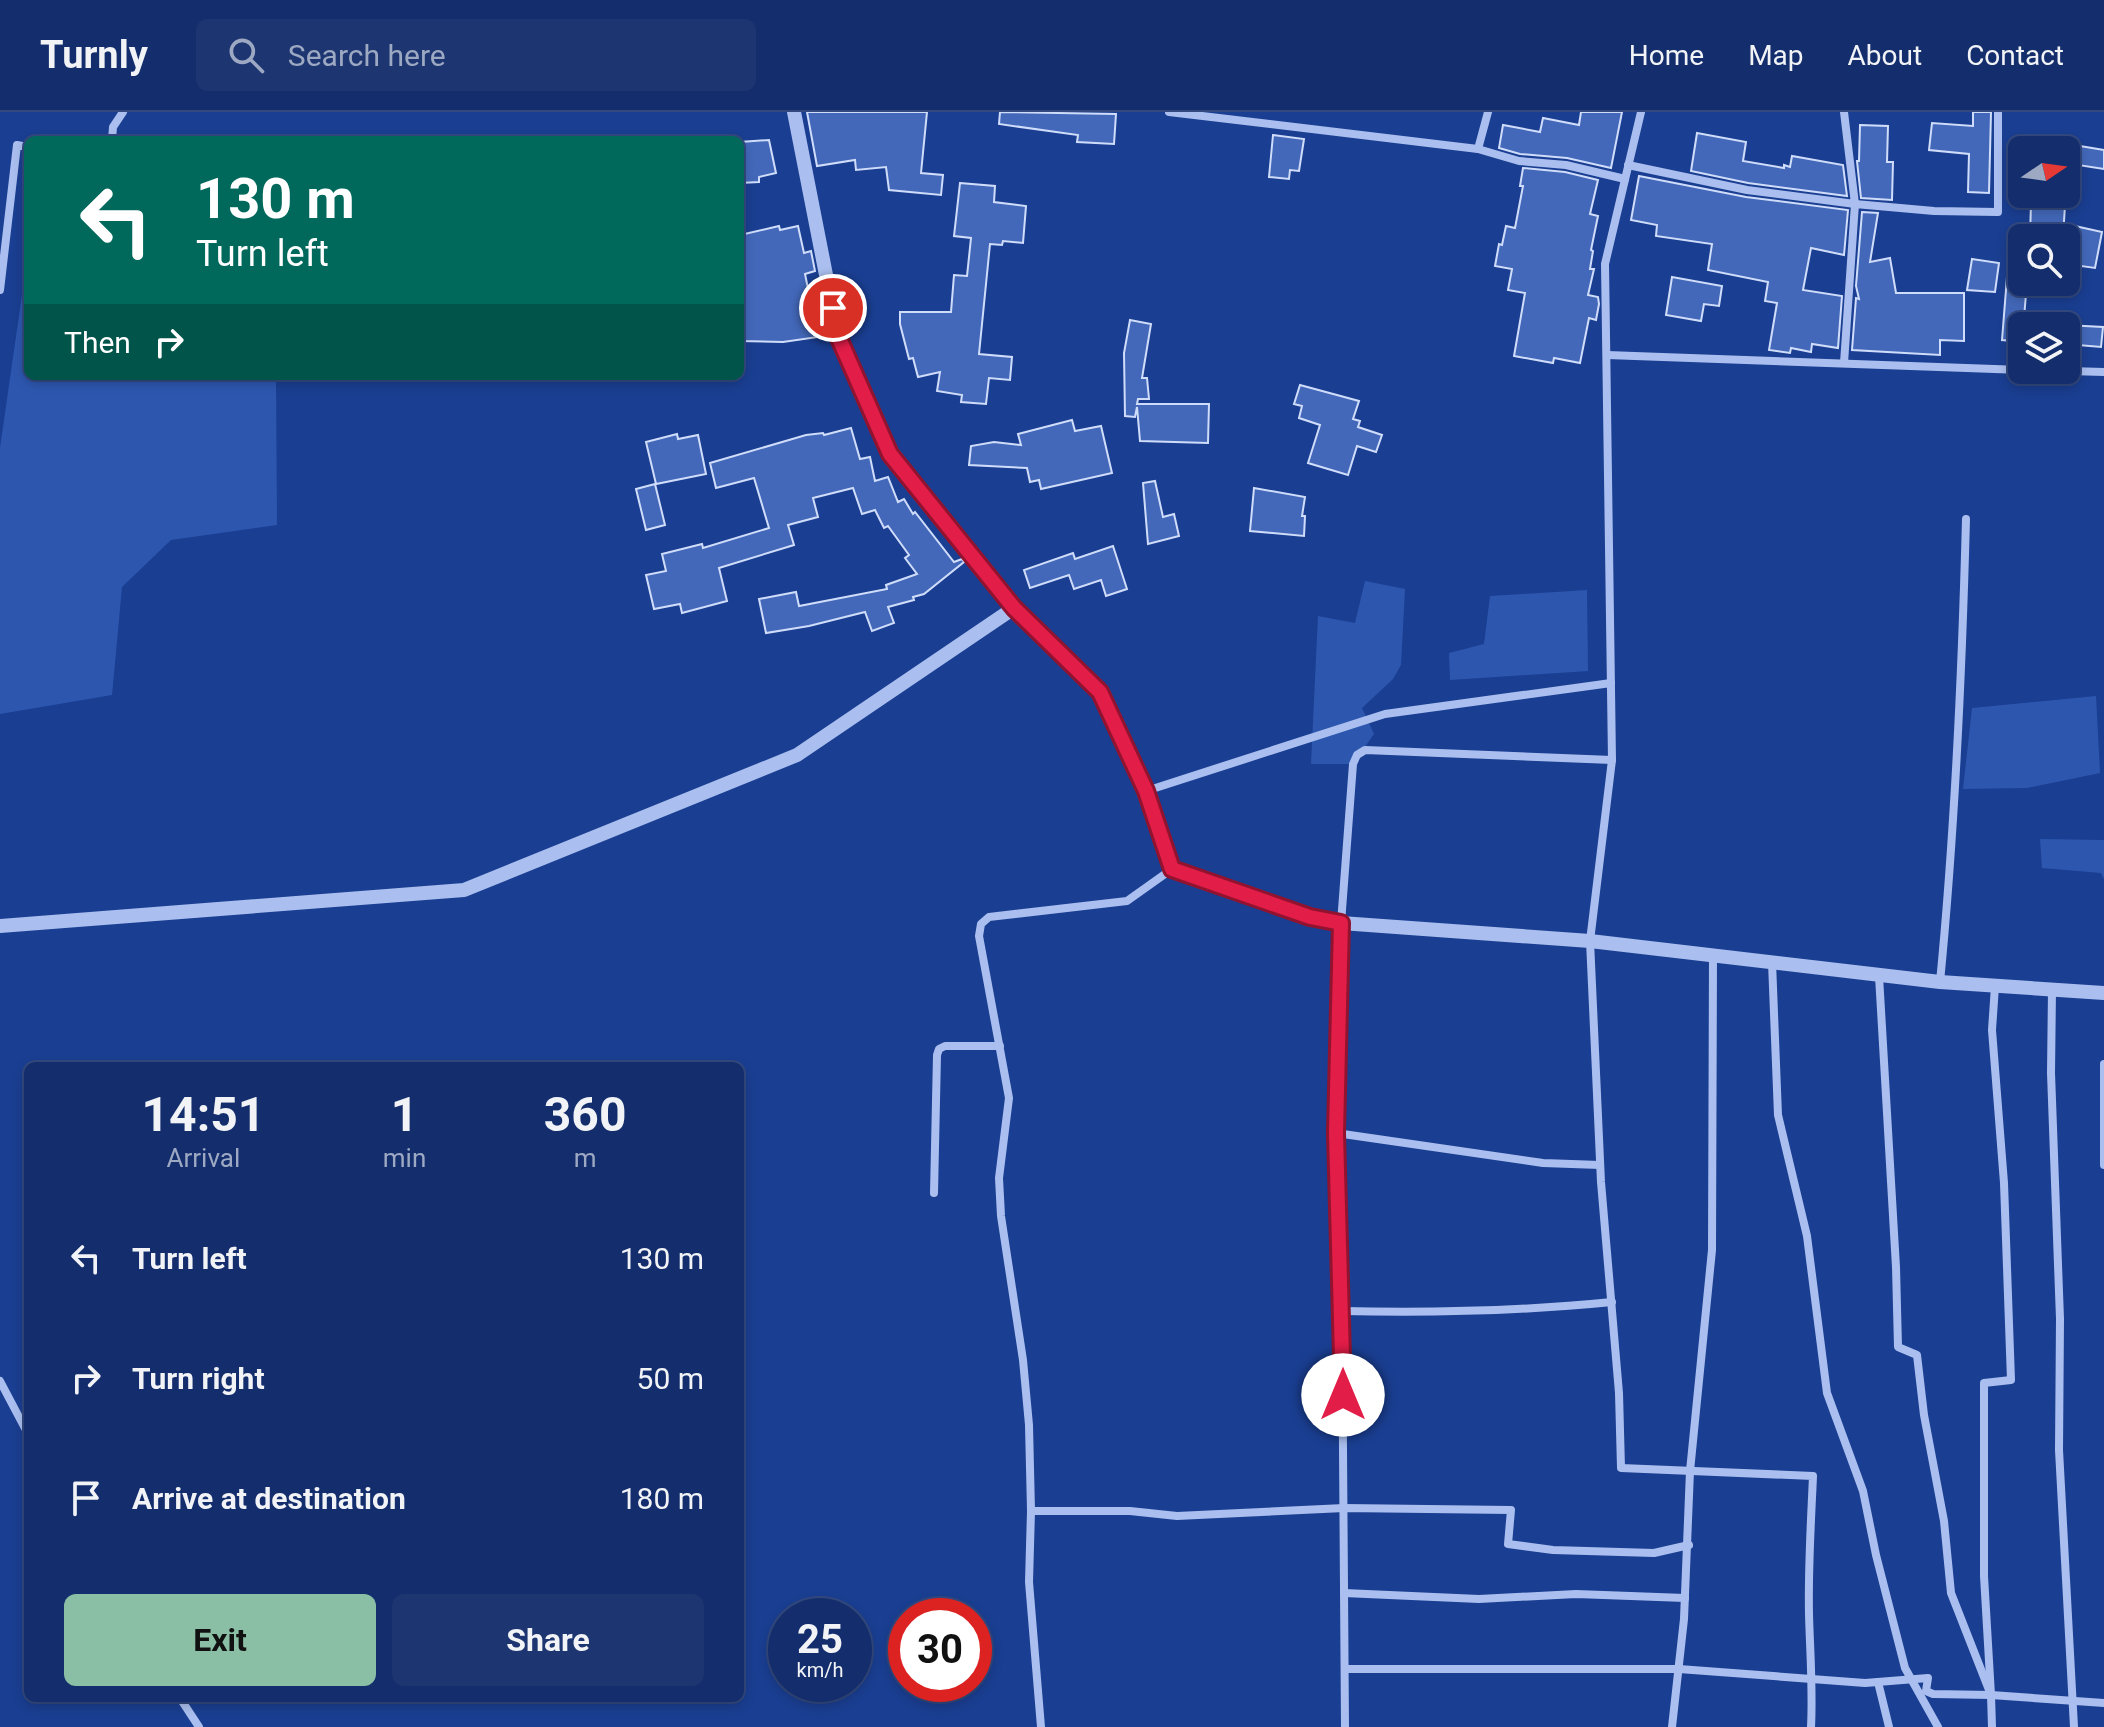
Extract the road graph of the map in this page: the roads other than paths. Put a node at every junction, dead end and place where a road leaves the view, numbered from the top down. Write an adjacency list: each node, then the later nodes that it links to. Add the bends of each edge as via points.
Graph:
1 (123, 112): 8 (street)
2 (794, 112): 21 (street, via 838,336 890,454)
3 (1169, 112): 10 (street)
4 (1488, 112): 10 (street)
5 (1641, 112): 11 (street)
6 (1844, 112): 13 (street)
7 (1998, 112): 13 (street, via 1998,212)
8 (112, 136)
9 (24, 146): 14 (street, via 17,145)
10 (1478, 149): 12 (street)
11 (1628, 165): 12 (street); 13 (street, via 1747,190)
12 (1625, 179): 15 (street, via 1605,264)
13 (1855, 204): 16 (street)
14 (0, 290)
15 (1607, 355): 16 (street); 22 (street)
16 (1844, 363): 17 (street)
17 (2008, 369)
18 (2080, 371): 19 (street)
19 (2104, 372)
20 (1966, 519): 32 (street, via 1957,773)
21 (1014, 608): 24 (street, via 1100,692); 27 (street, via 797,755 464,890)
22 (1611, 683): 23 (street); 24 (street, via 1385,714)
23 (1612, 760): 26 (street, via 1365,750 1353,764); 28 (street)
24 (1146, 791): 25 (street)
25 (1172, 869): 26 (street); 36 (street, via 1127,901 989,917 981,924)
26 (1341, 923): 28 (street); 38 (street)
27 (0, 926)
28 (1590, 941): 29 (street); 39 (street)
29 (1713, 954): 30 (street); 46 (street, via 1712,1250)
30 (1772, 961): 31 (street); 54 (street, via 1778,1115 1807,1236 1827,1393 1863,1491)
31 (1879, 976): 32 (street); 57 (street, via 1898,1347 1917,1355 1951,1593)
32 (1940, 982): 33 (street)
33 (1995, 986): 34 (street); 57 (street, via 1992,1030 2011,1380 1984,1383 1984,1576)
34 (2052, 990): 35 (street); 58 (street, via 2059,1450)
35 (2104, 993)
36 (1000, 1046): 41 (street, via 939,1049); 48 (street, via 1009,1098 999,1178 1001,1216 1023,1360)
37 (2104, 1064): 40 (street)
38 (1336, 1133): 39 (street, via 1543,1163); 43 (street)
39 (1600, 1165): 42 (street)
40 (2104, 1165)
41 (934, 1193)
42 (1612, 1302): 43 (street, via 1527,1311); 46 (street, via 1621,1468)
43 (1342, 1311): 47 (street)
44 (0, 1381): 45 (street)
45 (24, 1426)
46 (1690, 1471): 49 (street); 55 (street, via 1813,1476)
47 (1344, 1508): 48 (street, via 1177,1516); 49 (street, via 1511,1510 1508,1544 1553,1550 1654,1553); 50 (street)
48 (1031, 1511): 62 (street, via 1029,1582)
49 (1689, 1545): 51 (street)
50 (1344, 1593): 51 (street, via 1479,1599 1576,1594); 52 (street)
51 (1685, 1598): 53 (street)
52 (1345, 1669): 53 (street); 63 (street)
53 (1679, 1669): 55 (street); 64 (street)
54 (1911, 1679): 56 (street); 57 (street, via 1928,1678 1926,1691 1933,1694); 67 (street)
55 (1813, 1681): 56 (street); 65 (street)
56 (1878, 1682): 66 (street)
57 (1991, 1695): 58 (street); 68 (street)
58 (2073, 1700): 60 (street); 69 (street)
59 (183, 1702): 61 (street)
60 (2104, 1703)
61 (199, 1727)
62 (1041, 1727)
63 (1345, 1727)
64 (1672, 1727)
65 (1811, 1727)
66 (1889, 1727)
67 (1938, 1727)
68 (1992, 1727)
69 (2074, 1727)

